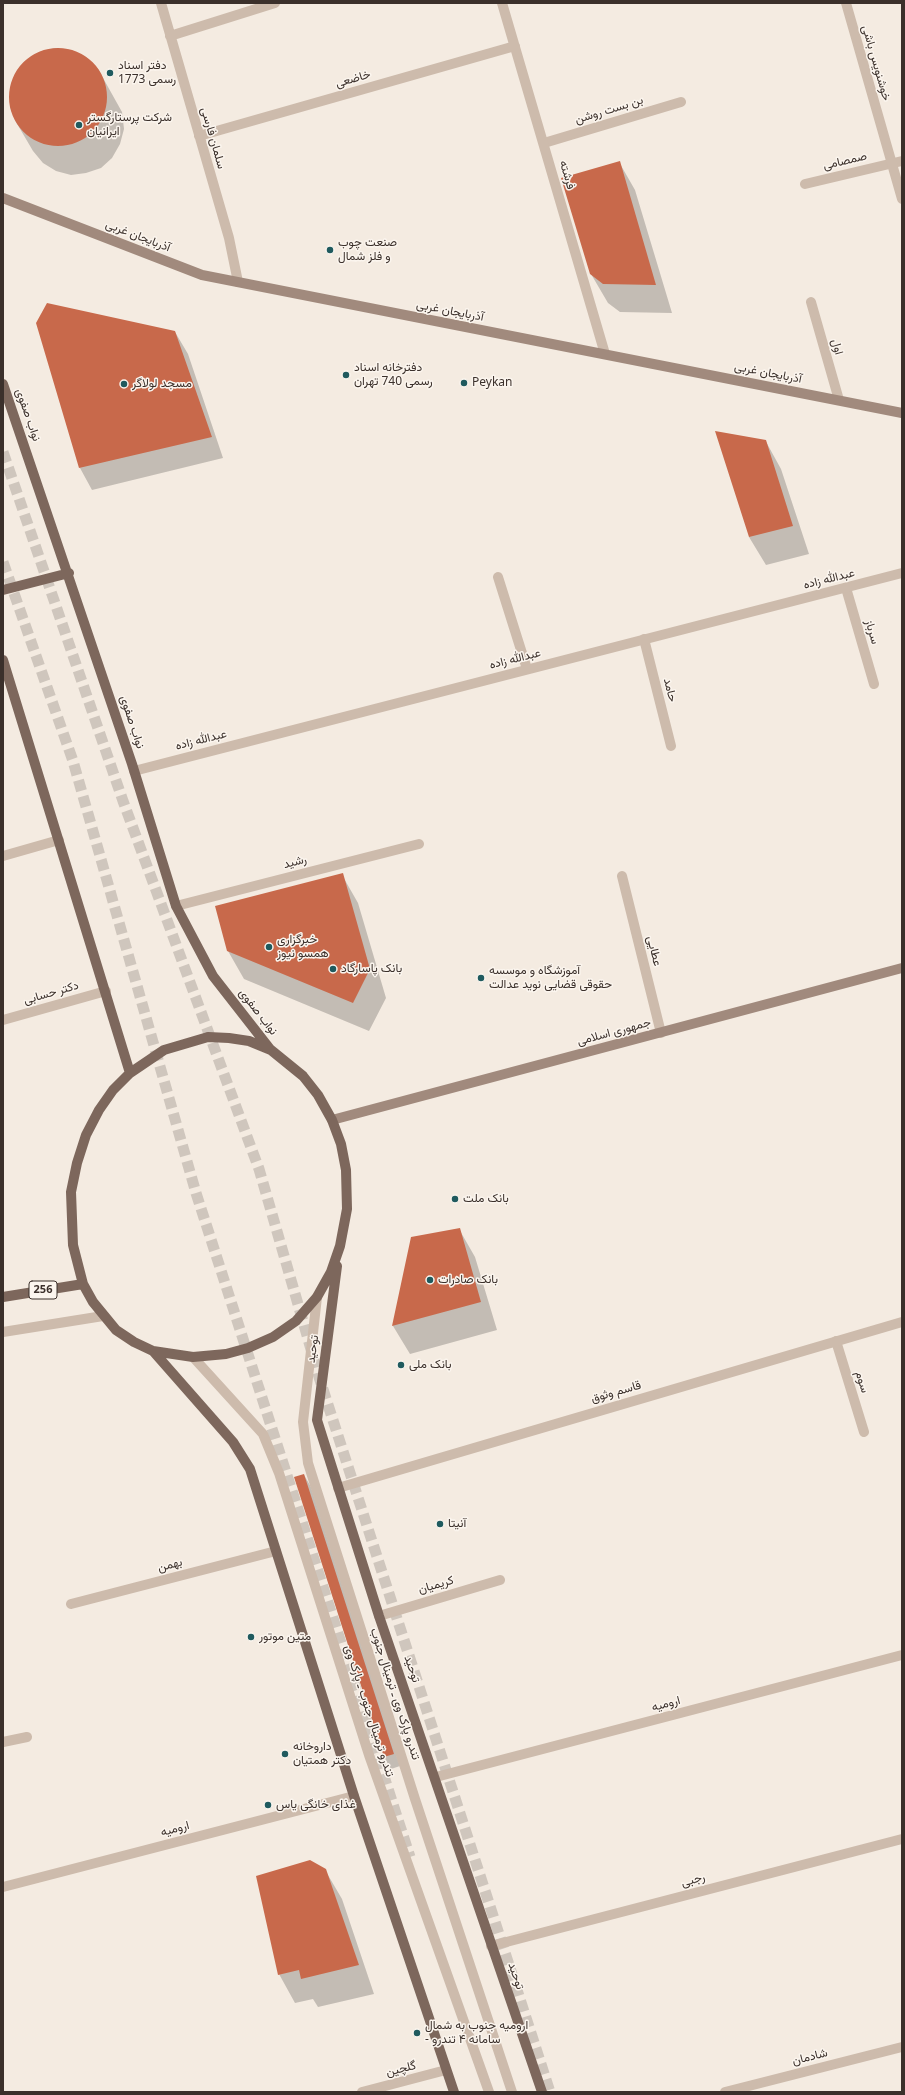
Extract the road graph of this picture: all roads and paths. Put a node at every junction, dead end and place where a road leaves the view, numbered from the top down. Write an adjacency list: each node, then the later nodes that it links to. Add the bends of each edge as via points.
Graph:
1 (161, 3): 5 (street, سلمان فارسی)
2 (275, 3): 5 (street)
3 (502, 3): 6 (street, فرشته)
4 (846, 3): 11 (street, خوشنویس باشی)
5 (170, 36): 8 (street, سلمان فارسی)
6 (515, 46): 8 (street, خاضعی); 9 (street, فرشته)
7 (681, 102): 9 (street, بن بست روشن)
8 (199, 136): 15 (street, سلمان فارسی, via 229,238)
9 (544, 143): 17 (street, فرشته)
10 (902, 161): 11 (street)
11 (892, 164): 12 (street, صمصامی); 14 (street, خوشنویس باشی)
12 (805, 184)
13 (3, 198): 15 (main road, آذربایجان غربی, via 202,275)
14 (902, 200)
15 (238, 282): 17 (main road, آذربایجان غربی)
16 (811, 302): 19 (street, اول)
17 (605, 354): 19 (main road, آذربایجان غربی)
18 (3, 384): 21 (main road, نواب صفوی)
19 (839, 400): 20 (main road, آذربایجان غربی)
20 (902, 413)
21 (69, 573): 25 (main road); 31 (main road, نواب صفوی)
22 (902, 573): 24 (street, عبدالله زاده)
23 (498, 577): 28 (street)
24 (846, 588): 26 (street, عبدالله زاده); 29 (street, سرباز)
25 (3, 590)
26 (644, 640): 28 (street, عبدالله زاده); 30 (street, حامد)
27 (3, 660): 32 (main road)
28 (527, 669): 31 (street, عبدالله زاده)
29 (874, 684)
30 (671, 746)
31 (134, 771): 36 (main road, نواب صفوی)
32 (59, 840): 34 (street); 38 (main road)
33 (419, 844): 36 (street, رشید)
34 (3, 856)
35 (622, 876): 40 (street, عطایی)
36 (176, 906): 41 (main road, نواب صفوی, via 213,976)
37 (902, 968): 40 (main road, جمهوری اسلامی)
38 (106, 991): 39 (street, دکتر حسابی); 42 (main road)
39 (3, 1020)
40 (661, 1033): 43 (main road, جمهوری اسلامی)
41 (271, 1050): 42 (main road, via 249,1041 208,1037 164,1050); 43 (main road, via 303,1076 318,1095)
42 (130, 1073): 45 (main road, via 113,1090 99,1110 86,1135 77,1163 71,1192 71,1222 73,1245)
43 (332, 1120): 44 (main road, via 341,1144 346,1170 347,1209)
44 (340, 1246): 47 (main road, via 331,1272); 55 (main road, توحید, via 317,1420)
45 (84, 1284): 46 (main road, 256); 48 (main road, via 92,1302)
46 (3, 1297)
47 (317, 1297): 53 (main road, via 296,1321 273,1337 226,1354); 73 (street, تندرو پارک وی ـ ترمینال جنوب, via 303,1422 308,1462 414,1799)
48 (103, 1316): 50 (street); 52 (main road, via 116,1330)
49 (902, 1322): 51 (street, قاسم وثوق)
50 (3, 1332)
51 (836, 1341): 54 (street, سوم); 55 (street, قاسم وثوق)
52 (153, 1351): 53 (main road); 56 (main road, via 232,1442 250,1470)
53 (193, 1357): 72 (street, تندرو ترمینال جنوب ـ پارک وی, via 263,1434 279,1473 369,1755)
54 (864, 1432)
55 (338, 1488): 59 (main road, توحید)
56 (276, 1551): 58 (street, بهمن); 64 (main road)
57 (500, 1580): 59 (street, کریمیان)
58 (71, 1604)
59 (379, 1616): 63 (main road, توحید)
60 (902, 1655): 63 (street, ارومیه)
61 (27, 1737): 62 (street)
62 (3, 1742)
63 (436, 1777): 67 (main road, توحید)
64 (354, 1796): 66 (street, ارومیه); 69 (main road)
65 (902, 1839): 67 (street, رجبی)
66 (3, 1887)
67 (491, 1946): 74 (main road, توحید)
68 (902, 2047): 75 (street, شادمان)
69 (446, 2070): 70 (street, گلچین); 71 (main road)
70 (362, 2092)
71 (454, 2092)
72 (489, 2092)
73 (512, 2092)
74 (542, 2092)
75 (725, 2092)

